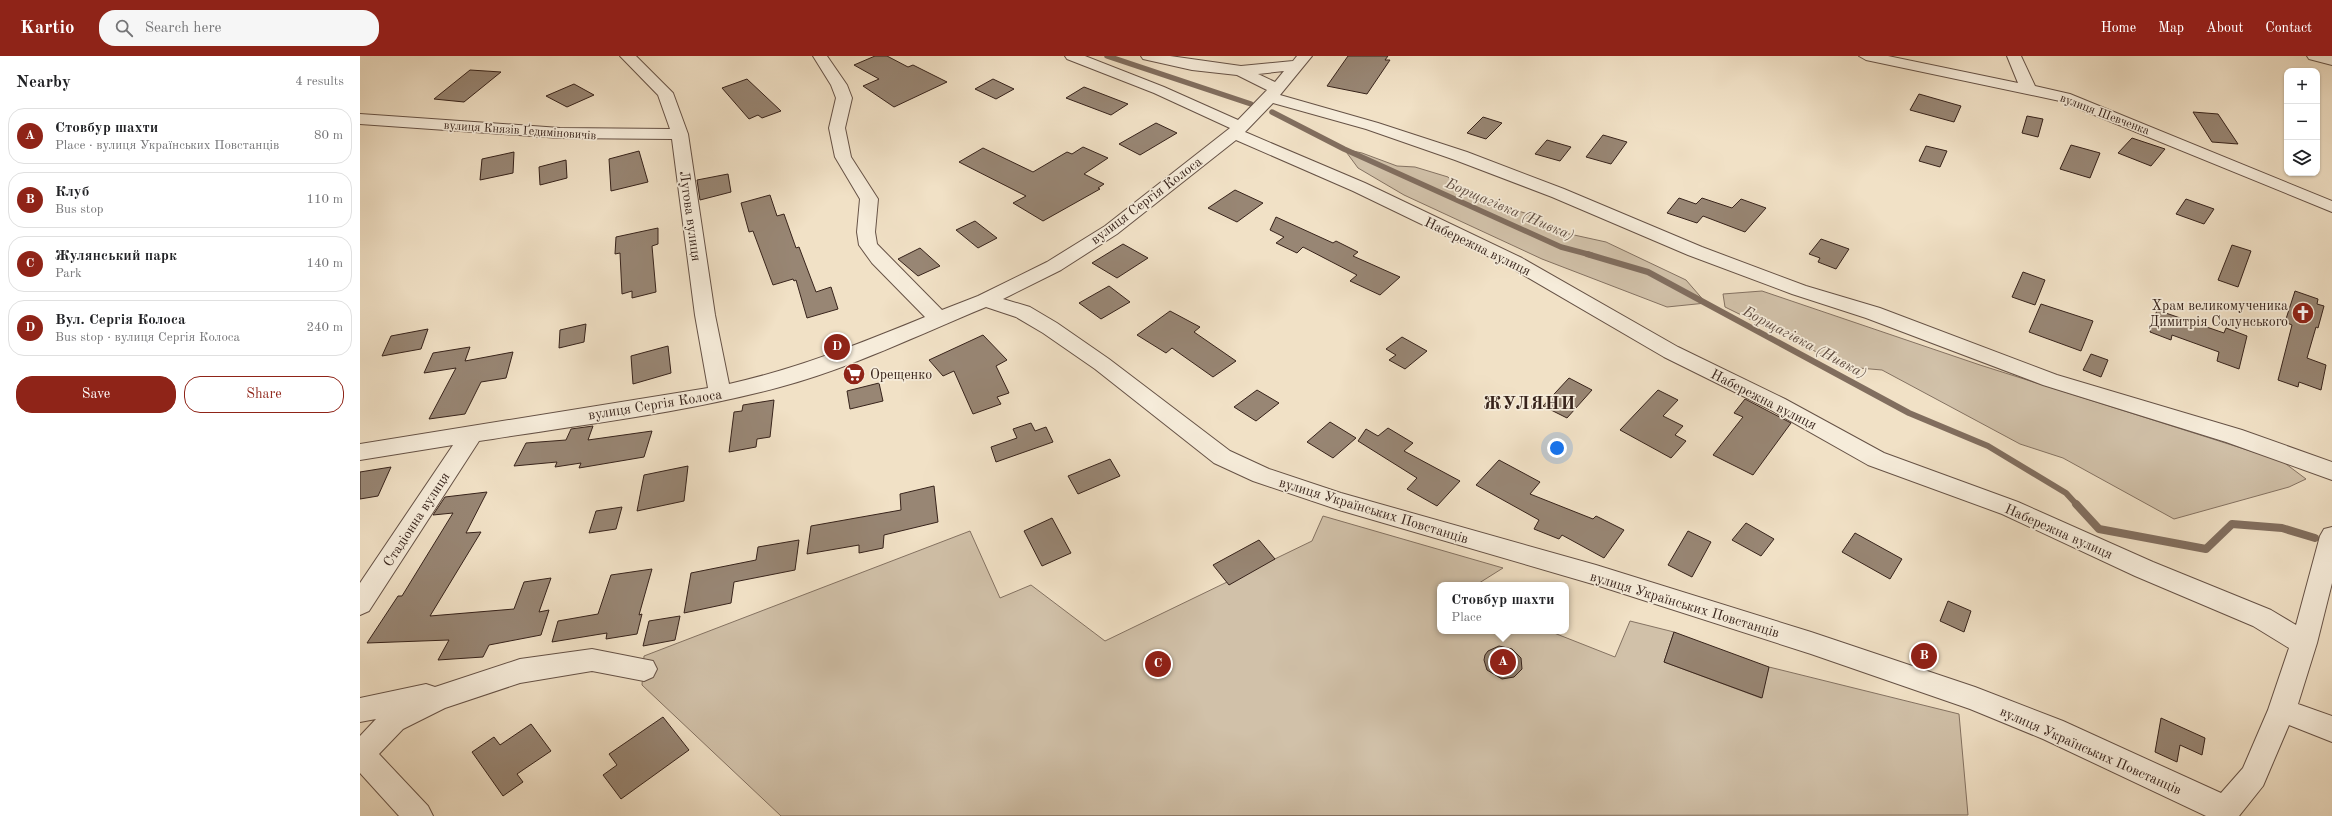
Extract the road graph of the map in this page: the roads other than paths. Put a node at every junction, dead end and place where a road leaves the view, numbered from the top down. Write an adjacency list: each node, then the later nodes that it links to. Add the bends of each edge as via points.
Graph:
1 (627, 56): 15 (street, Лугова вулиця, via 665,93)
2 (820, 56): 18 (street, via 839,85 844,98 837,128 844,157 869,199 866,232 868,245 878,259)
3 (1072, 56): 14 (street, Набережна вулиця, via 1159,90)
4 (1148, 56): 10 (street, via 1192,65)
5 (1866, 56): 11 (street, вулиця Шевченка)
6 (2014, 56): 11 (street)
7 (2314, 56): 9 (street)
8 (1302, 60): 10 (street); 12 (street, вулиця Сергія Колоса)
9 (2332, 61)
10 (1241, 70): 12 (street)
11 (2028, 89): 16 (street, вулиця Шевченка, via 2085,104)
12 (1274, 93): 14 (street, вулиця Сергія Колоса); 22 (street, via 1461,156 1558,193 1695,251 1799,290 1873,313 2050,380 2234,436)
13 (360, 119): 15 (street, вулиця Князів Ґедиміновичів, via 562,134)
14 (1237, 130): 17 (street, вулиця Сергія Колоса, via 1111,230 1054,266); 25 (street, Набережна вулиця, via 1515,262 1672,352 1777,404 1876,459 2010,508 2144,569 2262,618)
15 (680, 134): 19 (street, Лугова вулиця, via 704,315)
16 (2332, 207)
17 (985, 300): 18 (street, вулиця Сергія Колоса); 32 (street, вулиця Українських Повстанців, via 1023,312 1050,328 1102,364 1222,457 1261,475 1339,501 1811,643 1975,699 2053,730)
18 (939, 319): 19 (street, вулиця Сергія Колоса, via 828,364 779,380)
19 (720, 394): 20 (street, вулиця Сергія Колоса)
20 (473, 433): 21 (street, вулиця Сергія Колоса); 24 (street, Стадіонна вулиця)
21 (360, 452)
22 (2332, 471)
23 (2332, 536): 25 (street)
24 (360, 604)
25 (2304, 643): 29 (street)
26 (644, 669): 27 (street, via 592,660 520,671)
27 (467, 688): 28 (street); 31 (street, via 438,698 393,720)
28 (360, 710)
29 (2282, 710): 30 (street); 32 (street, via 2253,777)
30 (2332, 728)
31 (361, 754): 33 (street)
32 (2224, 813)
33 (418, 816)

